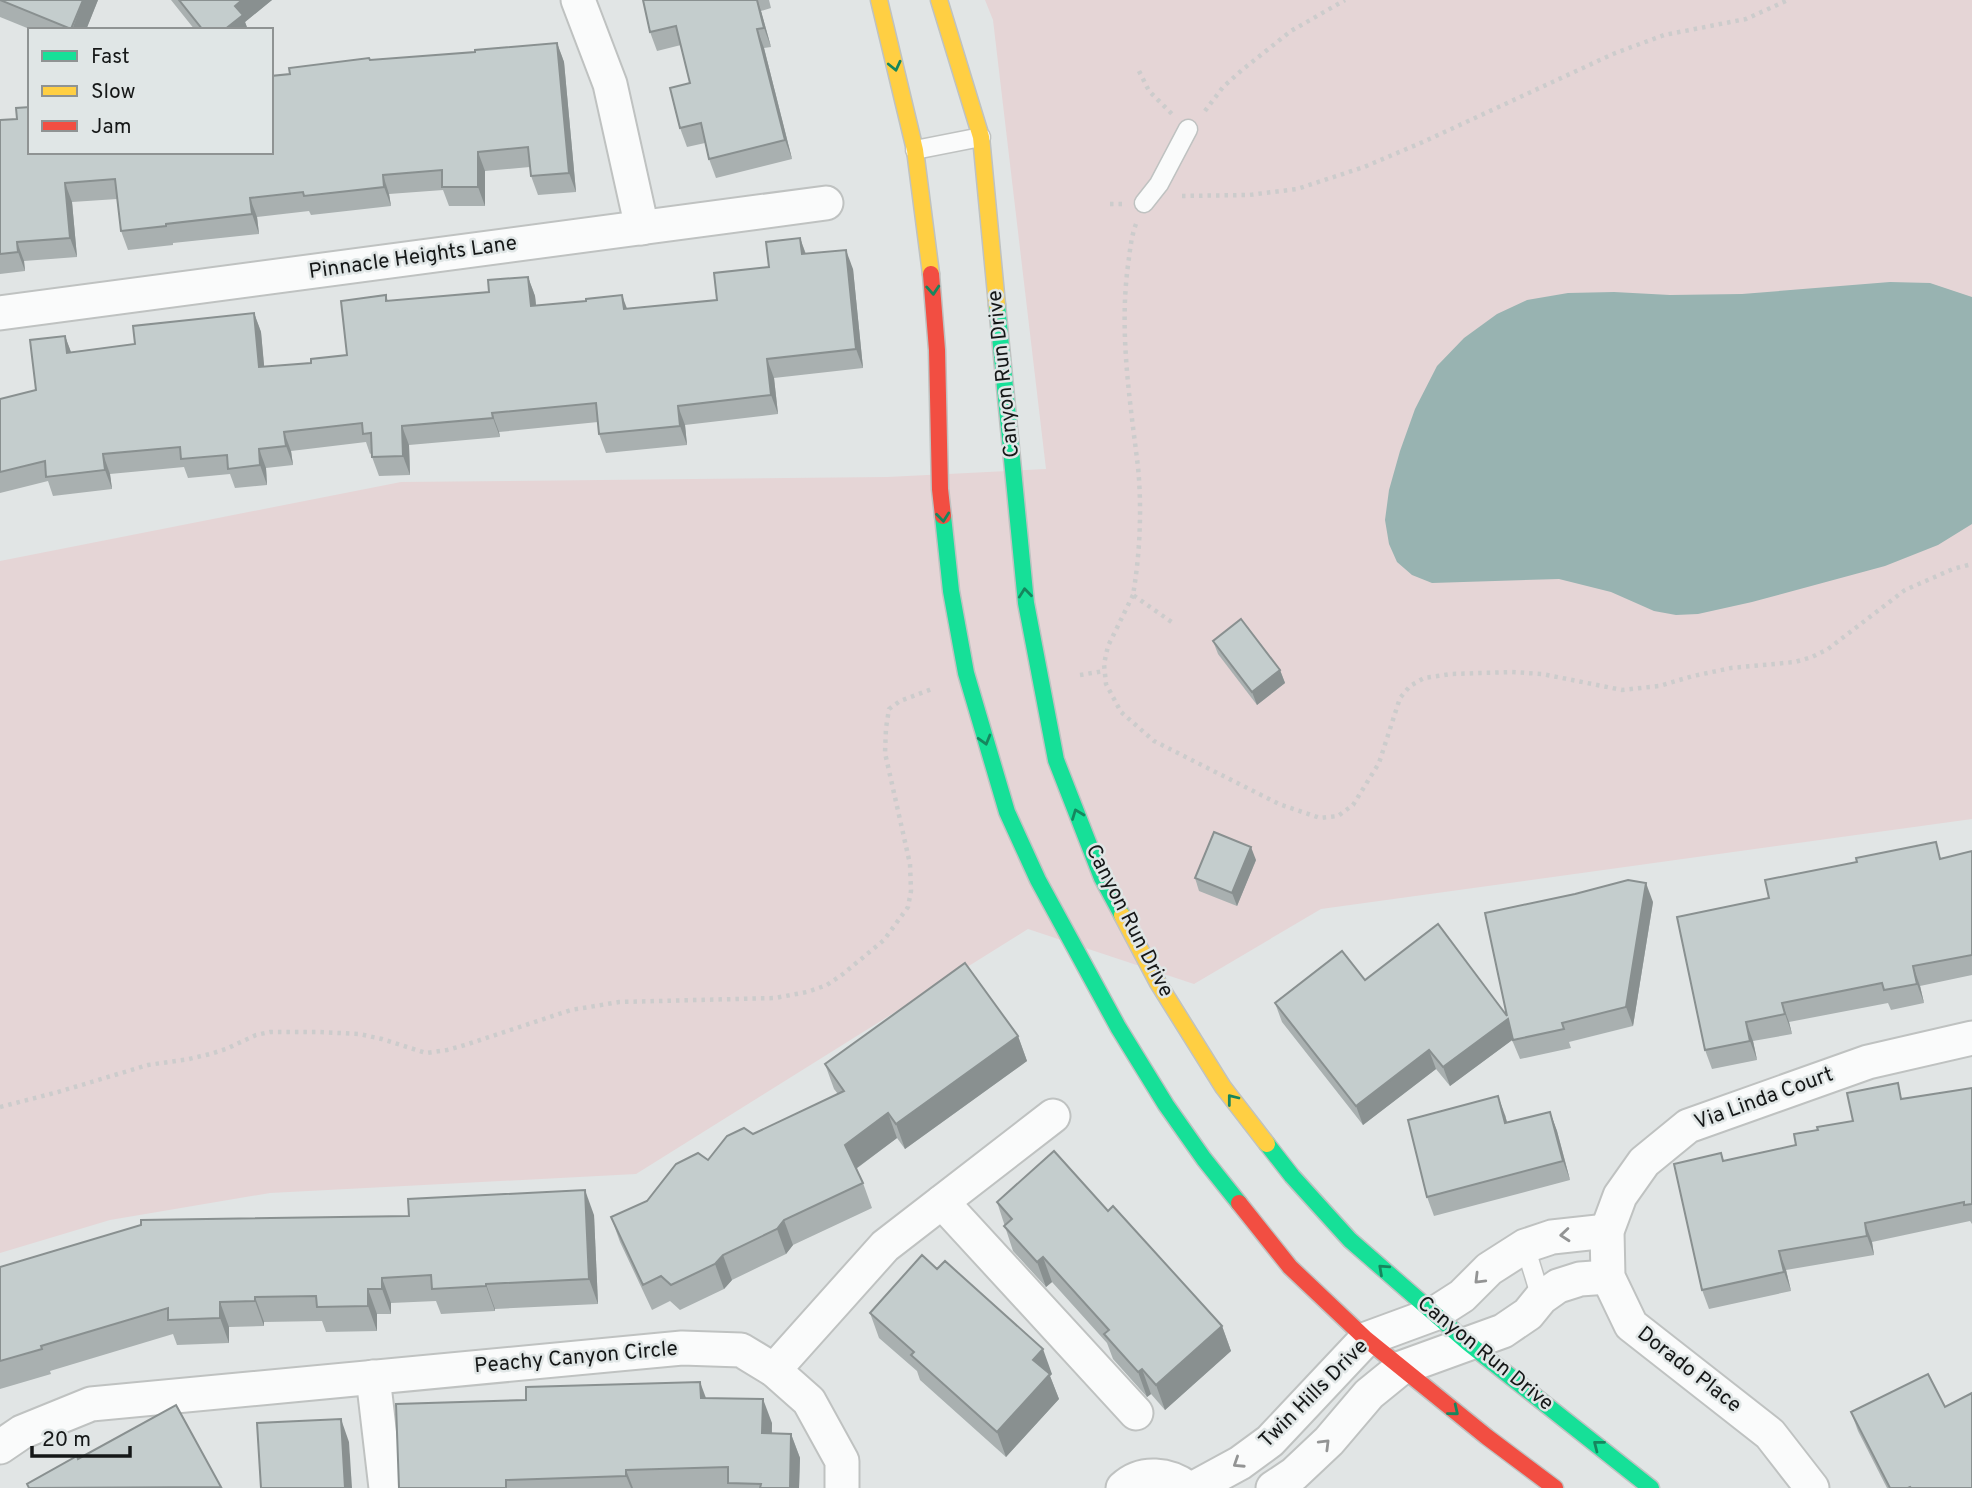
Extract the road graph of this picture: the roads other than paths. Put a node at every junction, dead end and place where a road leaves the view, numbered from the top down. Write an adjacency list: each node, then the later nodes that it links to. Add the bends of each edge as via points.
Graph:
1 (578, 0): 9 (street, via 610,83)
2 (879, 0): 6 (street, one-way to 6)
3 (939, 0): 5 (street, Canyon Run Drive)
4 (1188, 129): 8 (lane)
5 (981, 137): 6 (lane); 18 (street, Canyon Run Drive, one-way to 5, via 1350,1240 1292,1176 1223,1087 1158,984 1102,877 1056,760 1026,603)
6 (915, 150): 19 (street, one-way to 19, via 930,256 940,489 951,591 966,673 1007,812 1077,954 1166,1105 1290,1267)
7 (826, 203): 9 (street, Pinnacle Heights Lane)
8 (1144, 203)
9 (642, 228): 10 (street, Pinnacle Heights Lane)
10 (0, 313)
11 (1972, 1038): 14 (street, Via Linda Court, via 1868,1062 1688,1126 1644,1162 1620,1196)
12 (1053, 1116): 13 (street)
13 (942, 1202): 22 (street, via 885,1246); 24 (street)
14 (1607, 1231): 15 (street, Twin Hills Drive, one-way to 15, via 1552,1237); 16 (street, Dorado Place)
15 (1525, 1246): 17 (lane); 18 (street, Twin Hills Drive, one-way to 18)
16 (1608, 1277): 17 (street, Twin Hills Drive, via 1580,1279); 34 (street, Dorado Place, via 1631,1325 1770,1434)
17 (1541, 1298): 20 (street, Twin Hills Drive, via 1518,1323)
18 (1434, 1314): 19 (street, Twin Hills Drive); 20 (street, Canyon Run Drive)
19 (1366, 1339): 21 (street); 30 (street, Twin Hills Drive, one-way to 30, via 1270,1441)
20 (1468, 1343): 21 (street, Twin Hills Drive); 33 (street, Canyon Run Drive, one-way to 20)
21 (1401, 1368): 31 (street, Twin Hills Drive, one-way to 21, via 1294,1474 1369,1394); 32 (street, one-way to 32)
22 (774, 1370): 23 (street, Peachy Canyon Circle, via 741,1350 682,1348); 27 (street, Peachy Canyon Circle, via 809,1401 842,1461)
23 (373, 1377): 25 (street, Peachy Canyon Circle, via 91,1404 22,1432); 26 (street)
24 (1136, 1413)
25 (0, 1447)
26 (386, 1488)
27 (842, 1488)
28 (1123, 1488): 29 (street, via 1143,1477 1160,1476)
29 (1188, 1488)
30 (1194, 1488)
31 (1273, 1488)
32 (1555, 1488)
33 (1651, 1488)
34 (1812, 1488)

